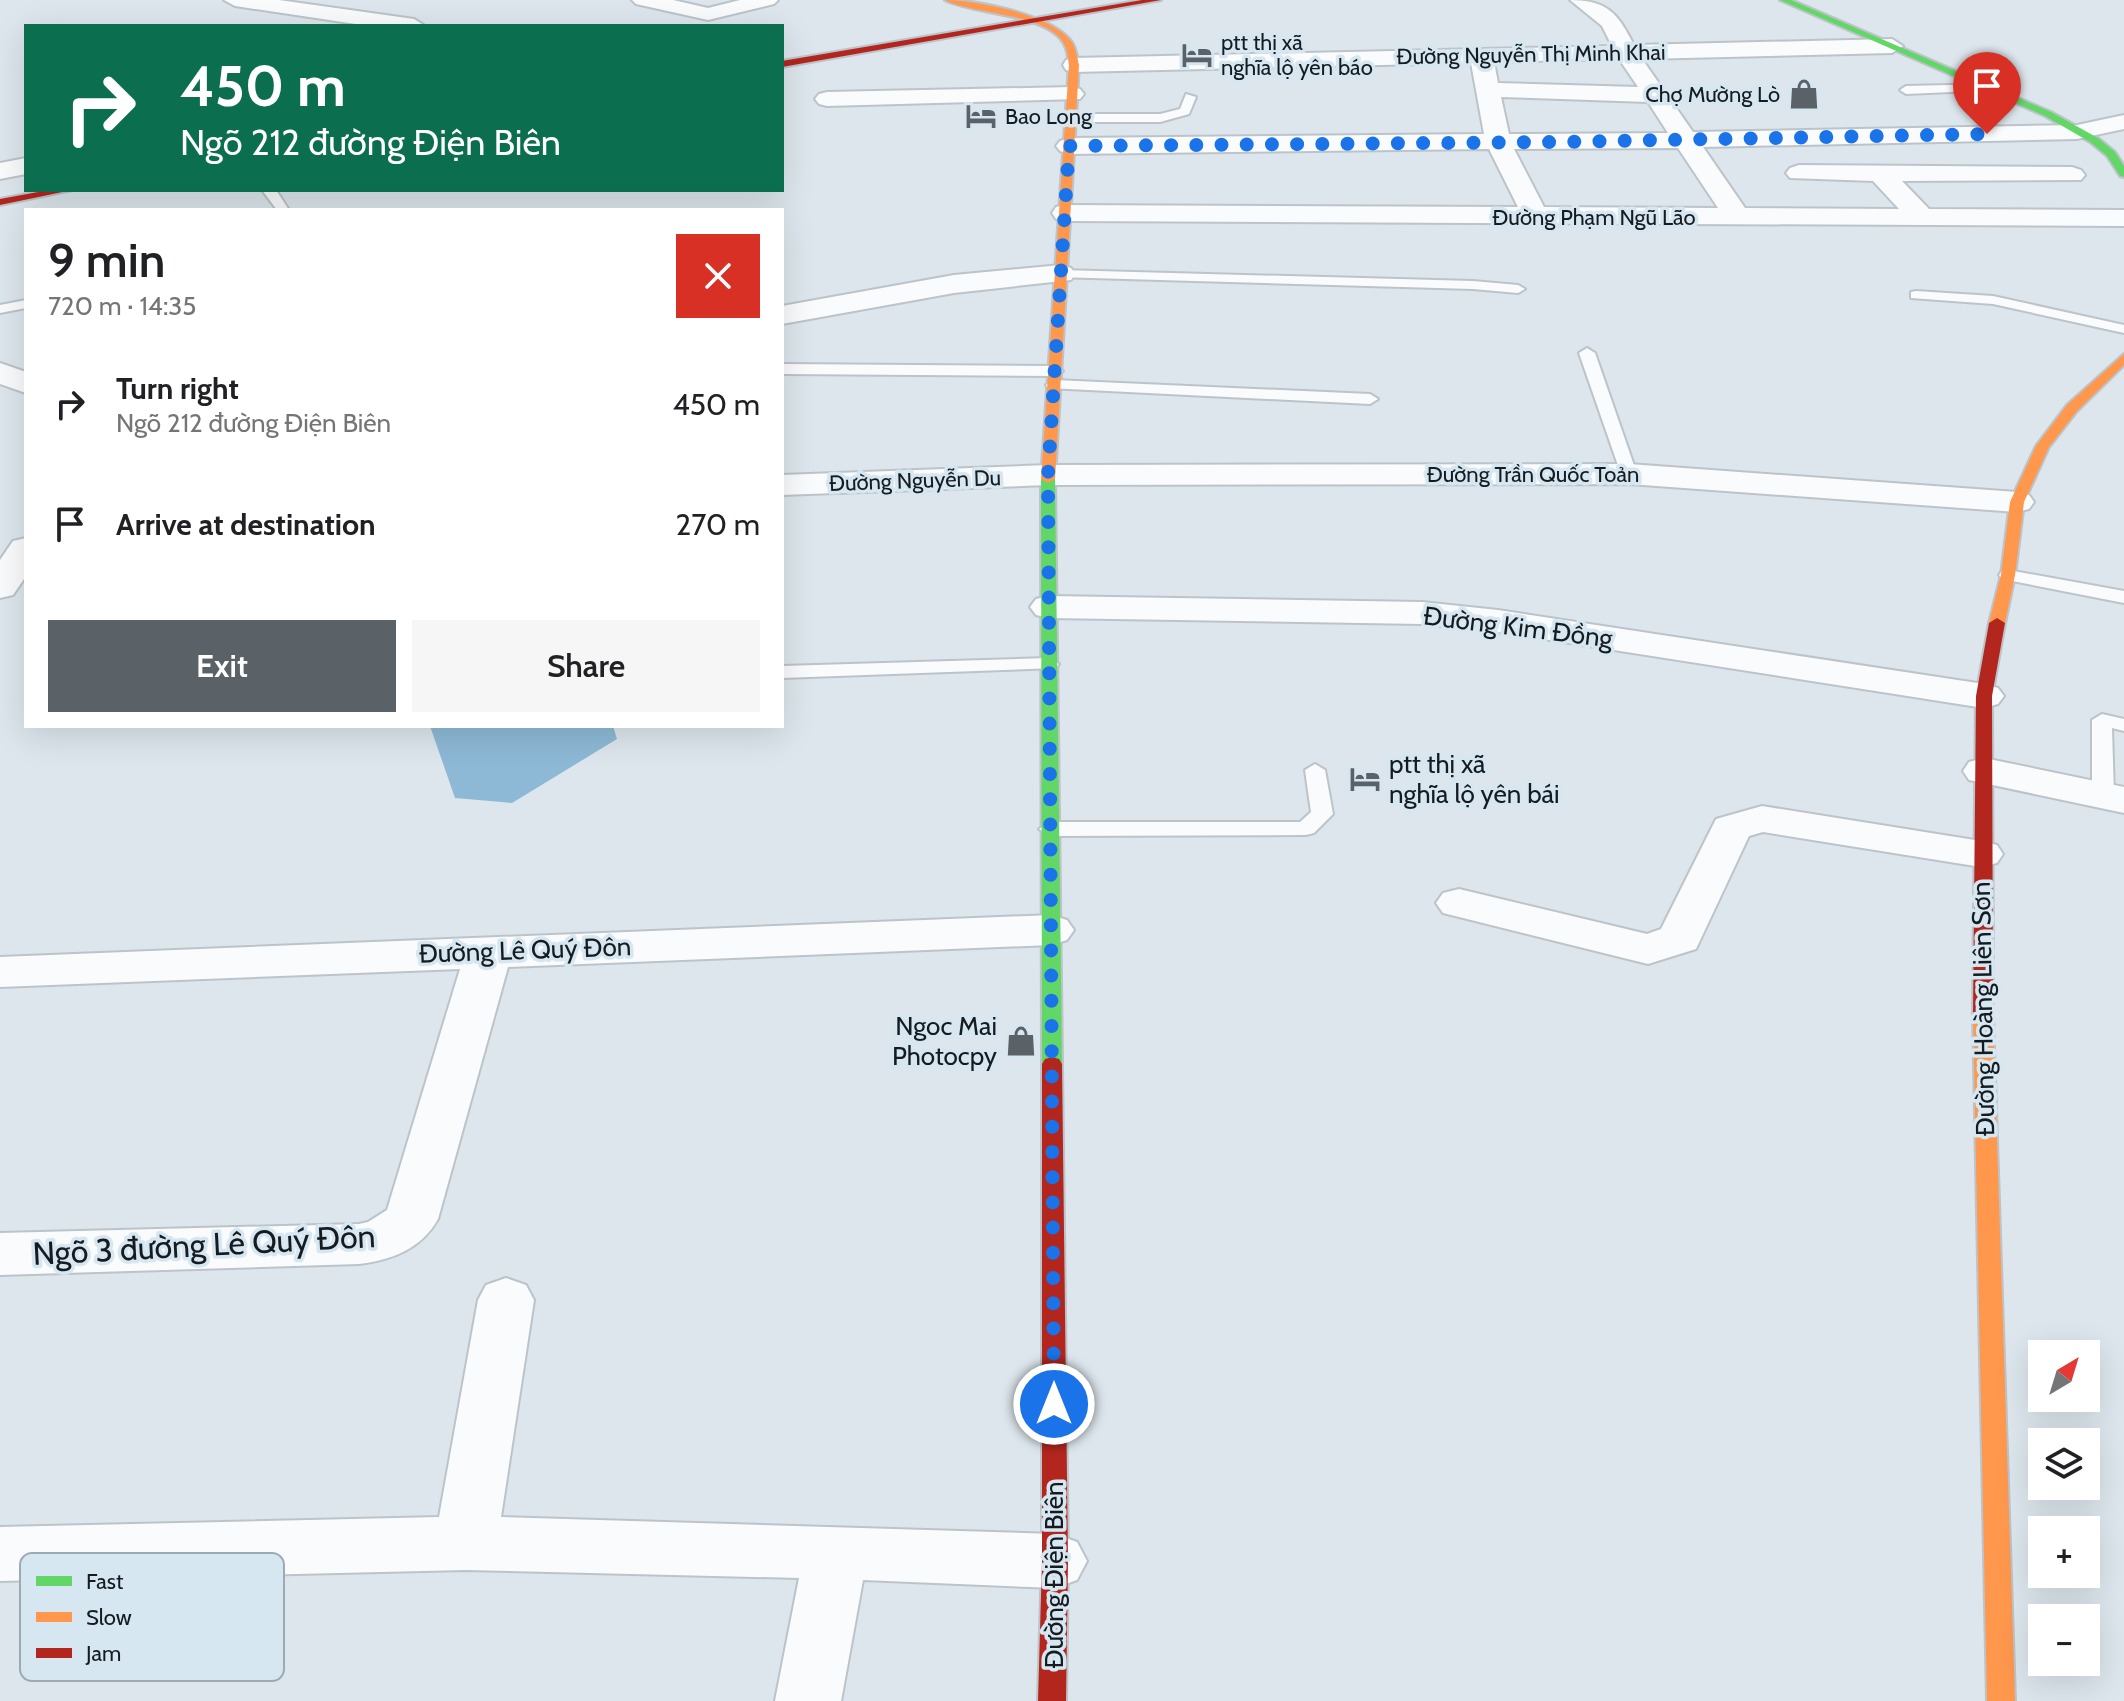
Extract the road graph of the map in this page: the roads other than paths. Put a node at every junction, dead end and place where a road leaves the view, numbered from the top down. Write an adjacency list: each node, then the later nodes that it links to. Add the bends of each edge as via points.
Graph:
1 (235, 0): 9 (street)
2 (643, 0): 8 (street)
3 (767, 0): 8 (street)
4 (949, 0): 10 (main road)
5 (1157, 0): 10 (main road)
6 (1581, 0): 13 (street, via 1611,22)
7 (1784, 0): 12 (main road)
8 (702, 20)
9 (351, 22): 11 (street)
10 (1030, 22): 15 (main road); 16 (main road, via 1060,34)
11 (382, 24)
12 (1892, 46): 13 (street, Đường Nguyễn Thị Minh Khai); 17 (main road)
13 (1626, 52): 14 (street, Đường Nguyễn Thị Minh Khai); 20 (street)
14 (1481, 55): 16 (street, Đường Nguyễn Thị Minh Khai); 18 (street)
15 (784, 64)
16 (1074, 65): 23 (main road, Đường Điện Biên)
17 (1992, 88): 19 (lane); 25 (main road)
18 (1488, 90): 20 (street); 27 (street)
19 (1906, 90)
20 (1656, 95): 26 (street)
21 (1190, 97): 23 (lane, via 1185,111 1160,118)
22 (827, 99): 23 (street)
23 (1071, 106): 28 (main road, Đường Điện Biên)
24 (2124, 122): 25 (street)
25 (2077, 132): 26 (street); 33 (main road, via 2111,154)
26 (1686, 140): 27 (street); 39 (street)
27 (1498, 143): 28 (street); 38 (street)
28 (1069, 146): 37 (main road, Đường Điện Biên)
29 (24, 166): 30 (street)
30 (0, 171)
31 (1799, 173): 32 (street)
32 (1880, 173): 34 (street); 40 (street)
33 (2124, 174)
34 (2072, 175)
35 (56, 192): 36 (main road)
36 (0, 202)
37 (1065, 213): 38 (street, Đường Phạm Ngũ Lão); 42 (main road, Đường Điện Biên)
38 (1536, 217): 39 (street, Đường Phạm Ngũ Lão)
39 (1738, 218): 40 (street, Đường Phạm Ngũ Lão)
40 (1923, 218): 41 (street, Đường Phạm Ngũ Lão)
41 (2124, 218)
42 (1061, 274): 43 (lane); 47 (street, via 954,284); 53 (main road, Đường Điện Biên)
43 (1518, 289)
44 (1916, 295): 48 (lane, via 1993,300)
45 (24, 304): 46 (lane)
46 (0, 309)
47 (784, 315)
48 (2124, 329)
49 (1587, 353): 56 (lane)
50 (2124, 358): 59 (main road, Đường Hoàng Liên Sơn, via 2072,408 2043,446)
51 (784, 369): 53 (lane)
52 (0, 372): 54 (street)
53 (1054, 378): 55 (lane); 57 (main road, Đường Điện Biên)
54 (24, 383)
55 (1370, 399)
56 (1629, 474): 57 (street, Đường Trần Quốc Toản); 59 (street, Đường Trần Quốc Toản)
57 (1048, 475): 58 (street, Đường Nguyễn Du); 64 (main road, Đường Điện Biên)
58 (784, 485)
59 (2017, 502): 61 (main road, Đường Hoàng Liên Sơn)
60 (24, 552): 62 (street)
61 (2008, 575): 63 (lane); 67 (main road, Đường Hoàng Liên Sơn)
62 (0, 587)
63 (2124, 597)
64 (1049, 607): 65 (main road, Đường Điện Biên); 67 (street, Đường Kim Đồng, via 1437,615)
65 (1049, 664): 66 (lane); 72 (main road, Đường Điện Biên)
66 (784, 672)
67 (1984, 696): 70 (main road, Đường Hoàng Liên Sơn)
68 (2124, 725): 71 (lane, via 2102,720)
69 (1315, 770): 72 (lane, via 1322,814 1306,828)
70 (1984, 771): 71 (street); 73 (main road, Đường Hoàng Liên Sơn)
71 (2114, 798)
72 (1050, 829): 75 (main road, Đường Điện Biên)
73 (1981, 854): 74 (street, via 1762,819 1731,828 1680,939 1648,949); 88 (main road, Đường Hoàng Liên Sơn)
74 (1459, 903)
75 (1051, 930): 76 (street, Đường Lê Quý Đôn); 85 (main road, Đường Điện Biên)
76 (489, 951): 77 (street, Đường Lê Quý Đôn); 78 (street, Ngõ 3 đường Lê Quý Đôn, via 411,1219 399,1231 381,1242 359,1244)
77 (0, 972)
78 (0, 1254)
79 (506, 1300): 80 (street)
80 (466, 1543): 81 (street); 82 (street)
81 (836, 1552): 85 (street); 86 (street)
82 (42, 1553)
83 (0, 1554): 84 (street)
84 (20, 1554)
85 (1055, 1561): 87 (main road, Đường Điện Biên)
86 (808, 1701)
87 (1052, 1701)
88 (2001, 1701)

